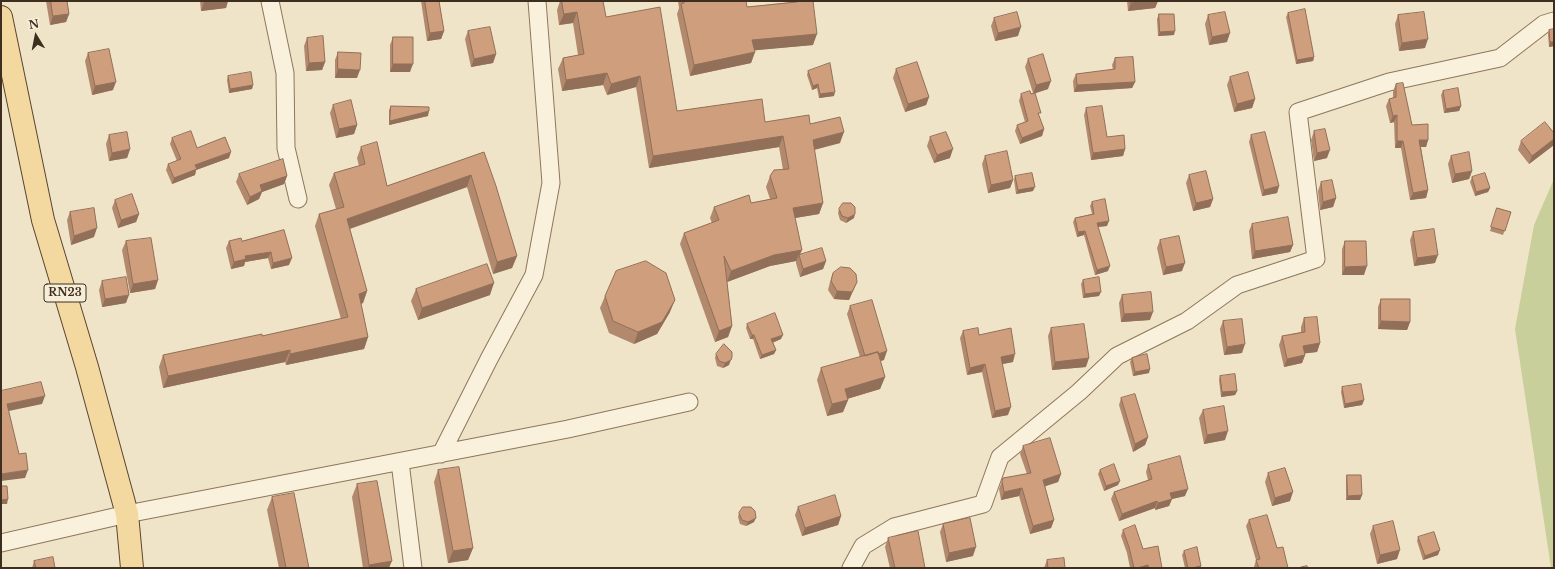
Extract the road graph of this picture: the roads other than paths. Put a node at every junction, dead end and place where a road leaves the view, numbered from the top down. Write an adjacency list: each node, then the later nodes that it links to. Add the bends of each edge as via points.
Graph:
1 (270, 1): 5 (street, via 285,72 286,148)
2 (537, 1): 7 (street, via 551,183 534,275)
3 (1, 17): 9 (main road, RN23, via 43,220)
4 (1554, 21): 13 (street, via 1544,24 1500,58 1389,82 1298,112 1316,259 1237,285 1187,321 1117,356 1079,392 1000,457 982,504 894,527 863,546)
5 (298, 199)
6 (689, 402): 7 (street)
7 (441, 454): 8 (street)
8 (400, 462): 9 (street); 12 (street)
9 (127, 514): 10 (street); 11 (main road, RN23)
10 (1, 543)
11 (132, 568)
12 (413, 568)
13 (851, 568)

